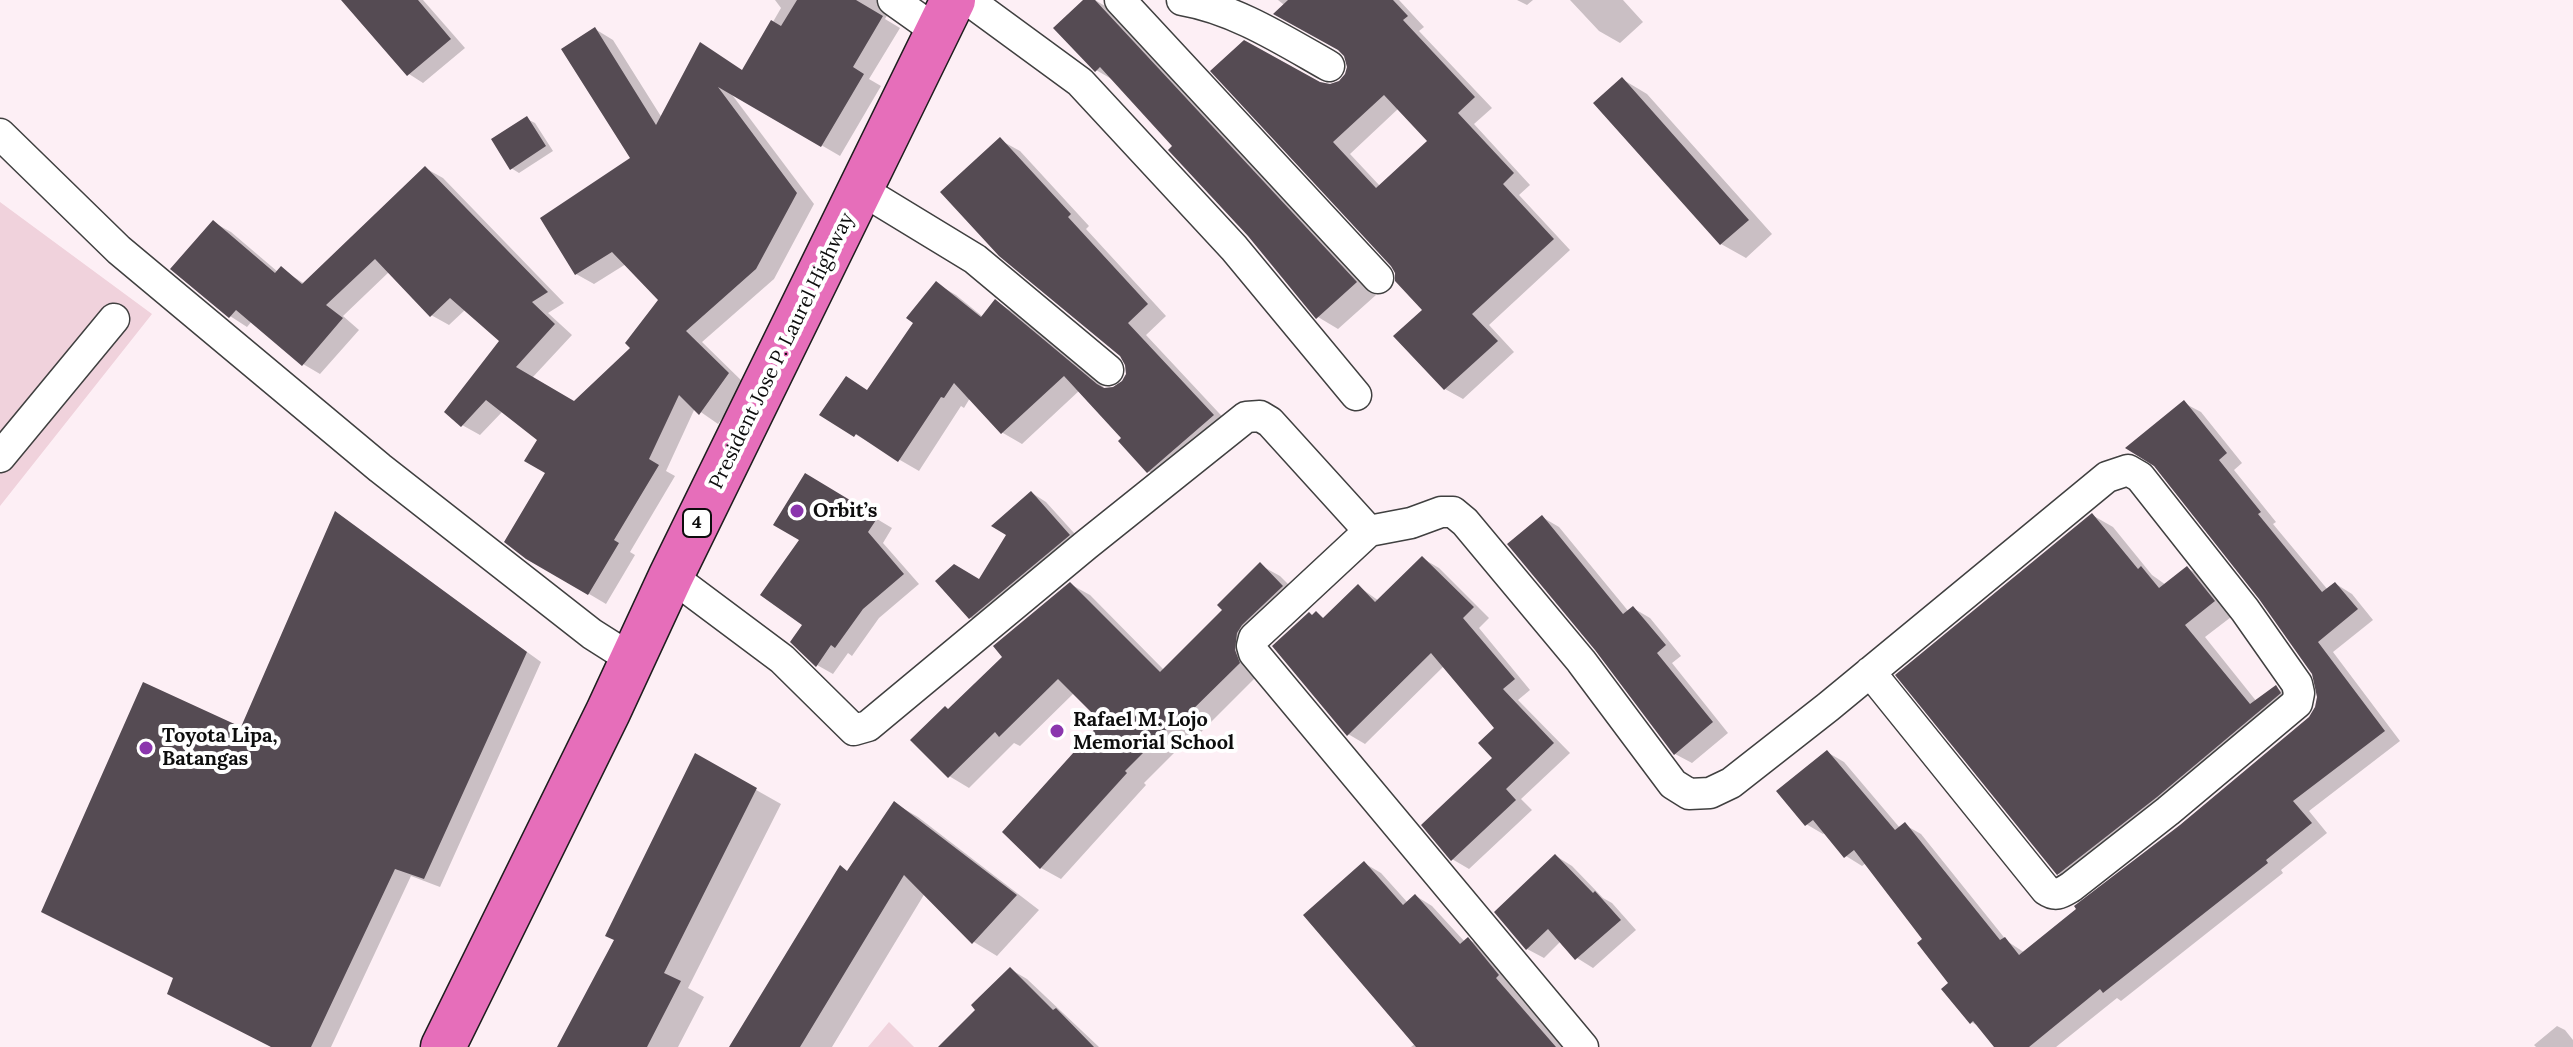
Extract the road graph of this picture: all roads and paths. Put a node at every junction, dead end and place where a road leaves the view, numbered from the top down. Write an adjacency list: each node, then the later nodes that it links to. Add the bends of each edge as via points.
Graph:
1 (893, 0): 5 (street)
2 (968, 0): 12 (street, via 1080,82 1234,248)
3 (1120, 0): 9 (street)
4 (1182, 0): 6 (street, via 1263,29)
5 (946, 16): 8 (highway, President Jose P. Laurel Highway / 4)
6 (1329, 66)
7 (0, 134): 16 (street, via 119,250 380,468 592,634)
8 (860, 189): 11 (street, via 975,259); 15 (highway, President Jose P. Laurel Highway / 4)
9 (1378, 278)
10 (114, 319): 13 (street)
11 (1108, 370)
12 (1356, 395)
13 (0, 457)
14 (1369, 531): 15 (street, via 1270,422 1246,417 868,726 854,730 782,659); 17 (street, via 1453,512 1581,661 1673,784 1689,794 1710,793 1731,783); 19 (street, via 1254,638 1254,653)
15 (671, 576): 16 (highway, President Jose P. Laurel Highway / 4)
16 (633, 660): 18 (highway, President Jose P. Laurel Highway / 4)
17 (1870, 672): 17 (street, via 2107,477 2128,470 2140,477 2245,610 2299,693 2297,703 2168,811 2071,887 2052,894)
18 (443, 1047)
19 (1583, 1047)

